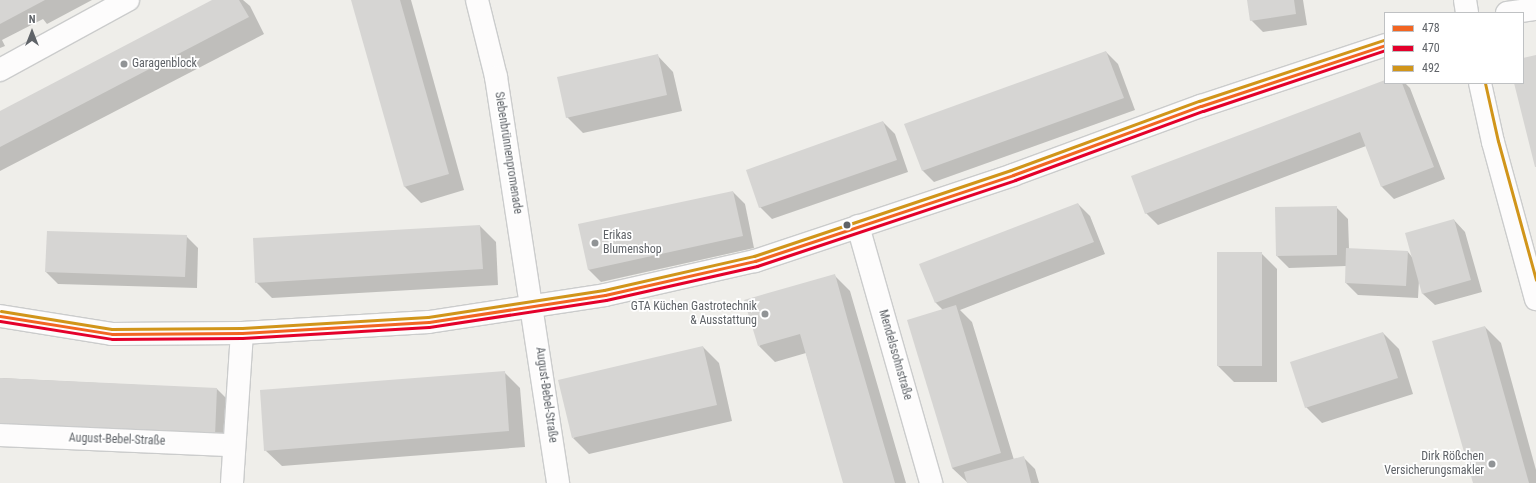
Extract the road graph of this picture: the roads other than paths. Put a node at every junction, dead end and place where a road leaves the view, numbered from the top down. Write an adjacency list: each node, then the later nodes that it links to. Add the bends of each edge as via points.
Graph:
1 (128, 0): 8 (street)
2 (477, 0): 12 (street, Siebenbrünnenpromenade, via 496,77)
3 (1465, 0): 5 (street)
4 (1536, 9): 6 (street)
5 (1467, 12)
6 (1514, 12)
7 (1384, 45): 10 (street, via 1201,106 1013,175)
8 (0, 70)
9 (1480, 84): 11 (street, via 1493,142)
10 (858, 226): 12 (street, via 755,261 605,294); 19 (street, Mendelssohnstraße)
11 (1536, 299)
12 (532, 307): 14 (street, via 429,322); 18 (street, August-Bebel-Straße)
13 (0, 316): 14 (street, via 112,334)
14 (242, 333): 16 (street)
15 (0, 435): 16 (street, August-Bebel-Straße)
16 (233, 445): 17 (street)
17 (232, 483)
18 (558, 483)
19 (931, 483)

